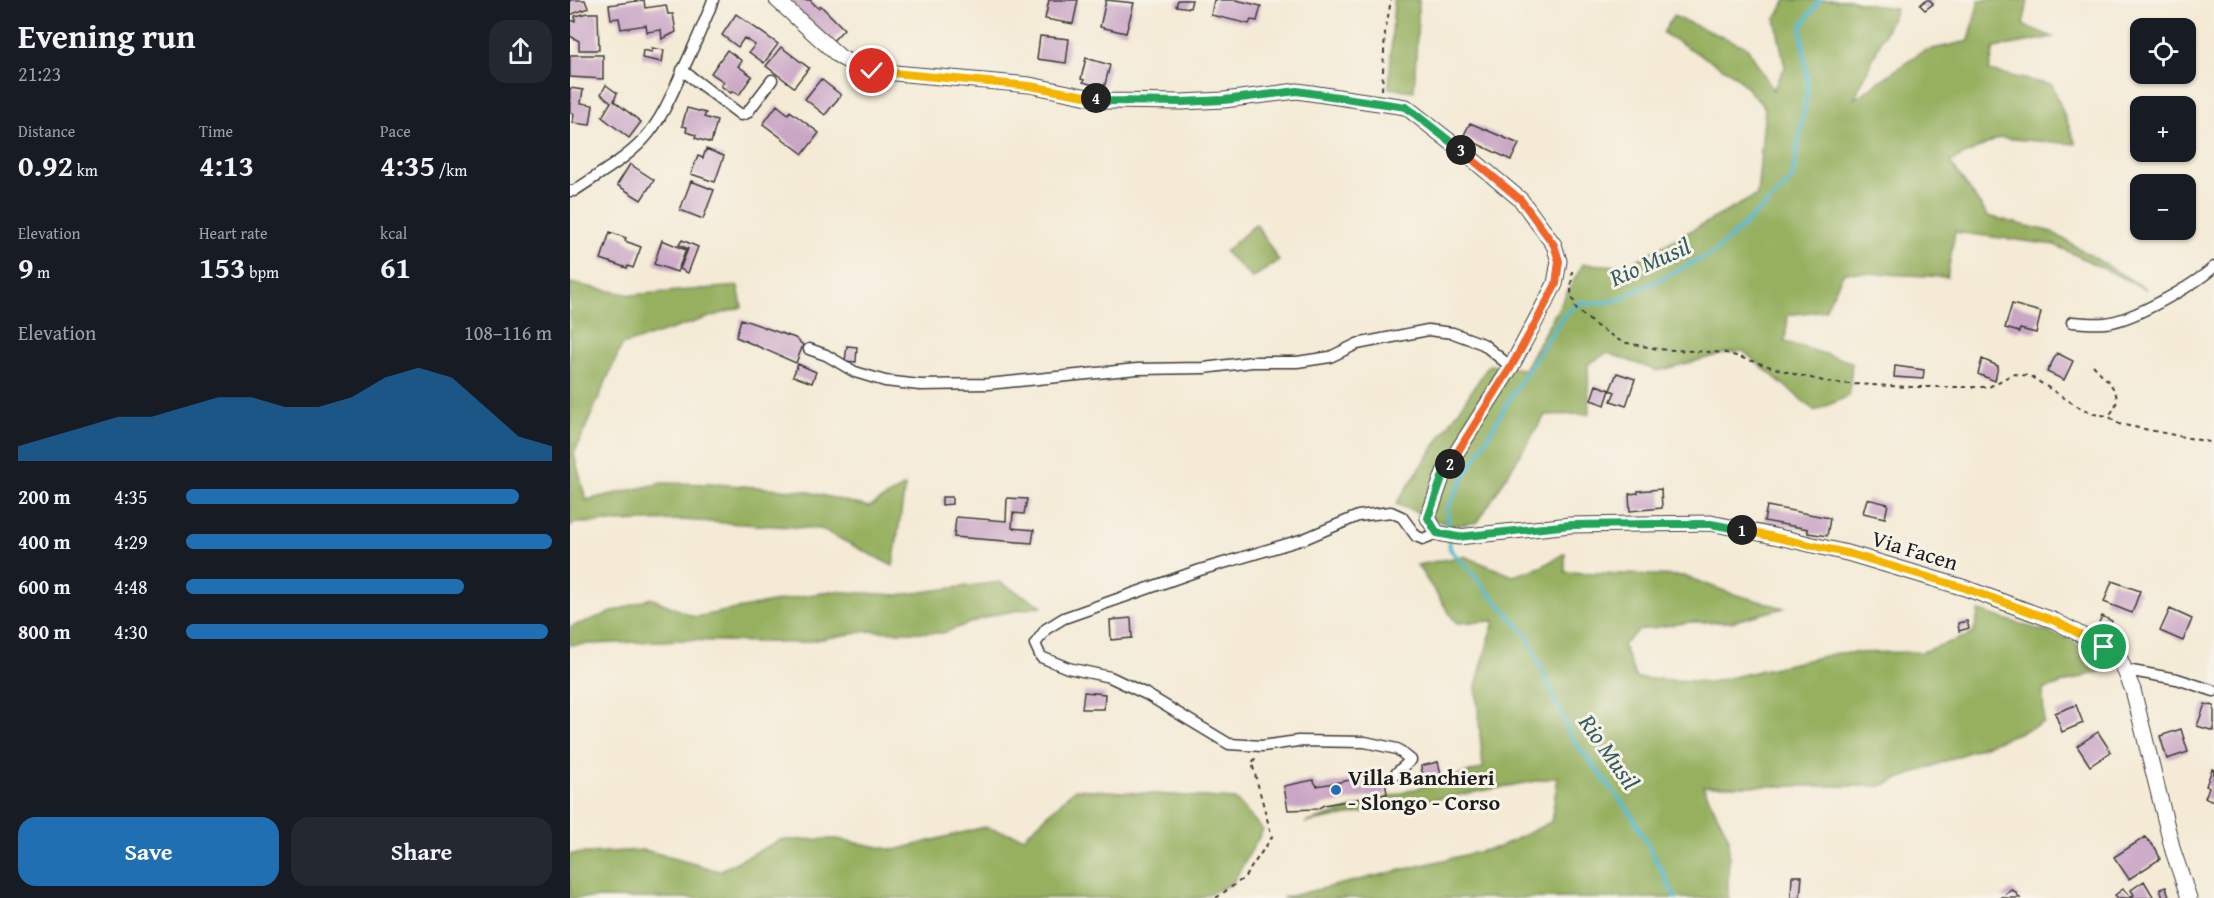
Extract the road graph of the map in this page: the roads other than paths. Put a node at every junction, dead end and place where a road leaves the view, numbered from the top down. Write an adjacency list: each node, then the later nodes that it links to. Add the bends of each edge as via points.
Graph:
1 (713, 0): 3 (street)
2 (777, 0): 9 (street, via 840,57 880,72 1030,86 1107,101 1224,100 1297,91 1406,107 1521,200 1554,245 1559,261 1556,284)
3 (682, 70): 4 (street, via 741,115 747,113); 5 (street, via 663,113 642,141)
4 (772, 80)
5 (570, 191)
6 (2214, 267): 7 (street, via 2132,316 2106,323)
7 (2072, 322)
8 (809, 349): 9 (street, via 855,372 885,381 988,384 1137,369 1297,362 1330,357 1357,344 1428,330 1453,333 1483,344)
9 (1511, 367): 10 (street, via 1444,472 1428,518)
10 (1437, 533): 11 (street, Via Facen, via 1458,537 1570,525 1711,524 1744,530 1851,554 1965,588 2055,621 2104,647); 13 (street, via 1423,539 1416,536 1402,517 1391,512 1358,516 1304,539 1200,570 1064,618 1046,629 1035,644 1041,657 1068,668 1110,677 1228,744 1365,742 1397,749 1411,760)
11 (2126, 670): 12 (street); 14 (street, Via Facen)
12 (2214, 691)
13 (1393, 776)
14 (2189, 898)

